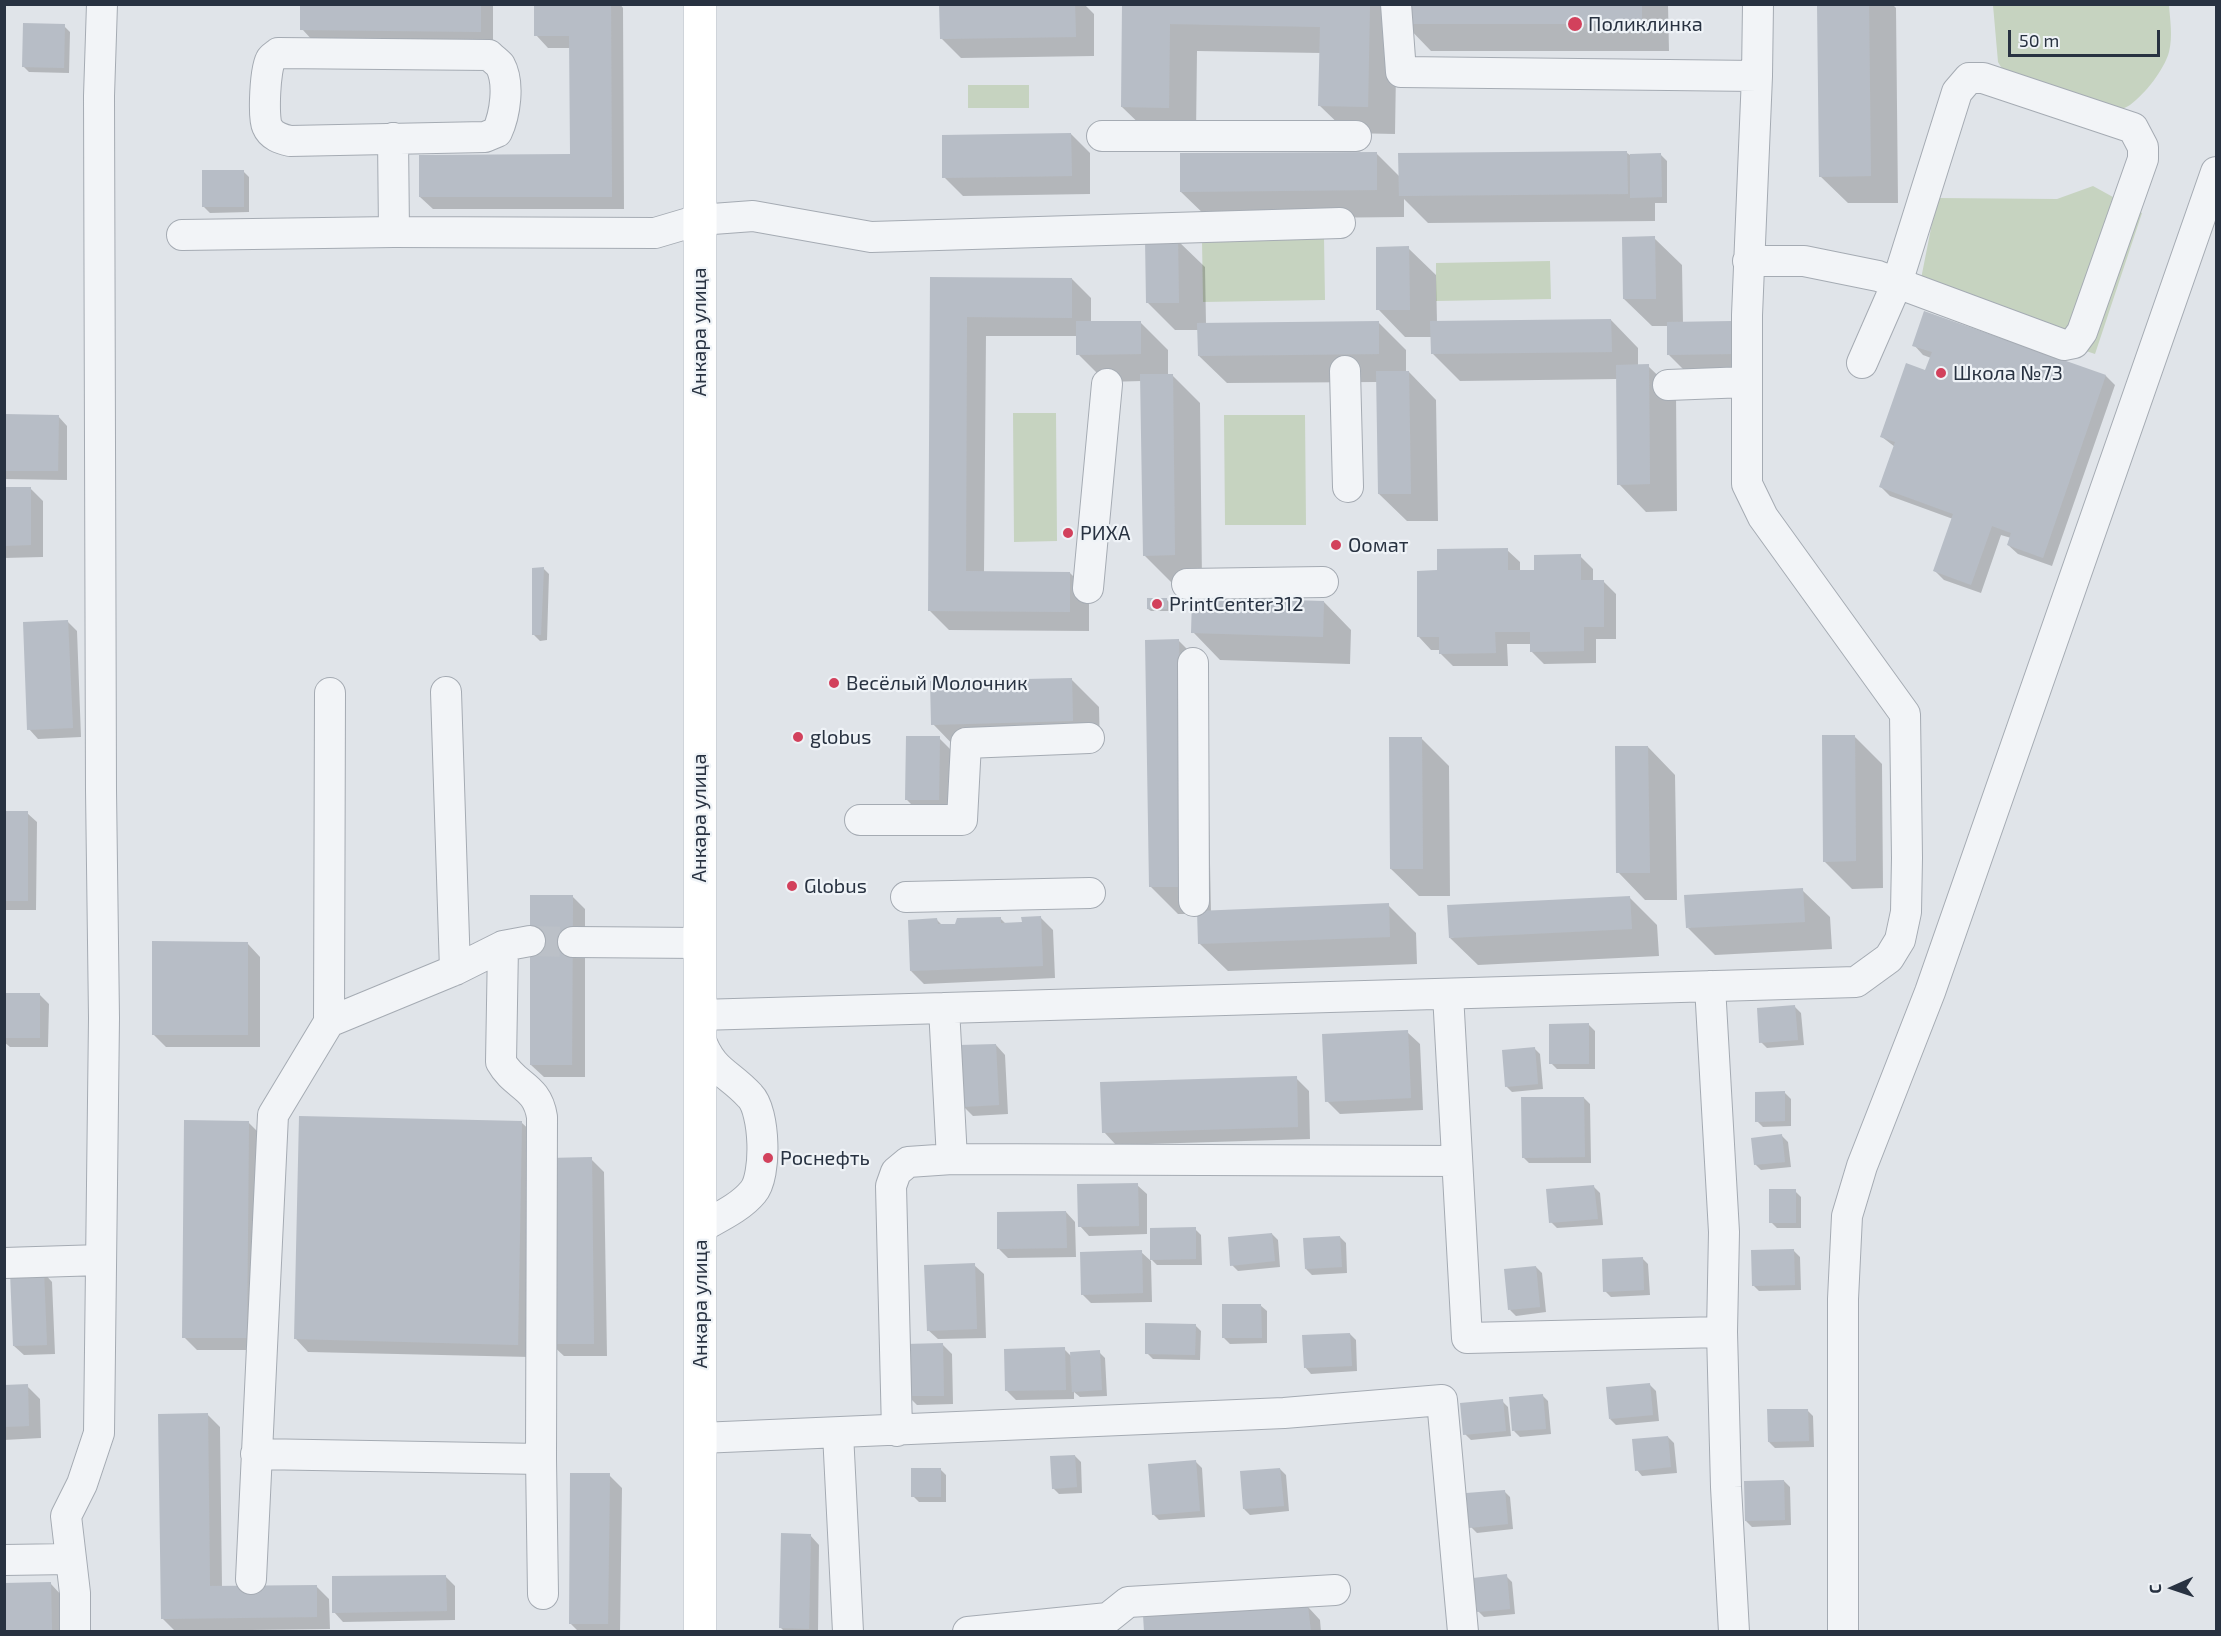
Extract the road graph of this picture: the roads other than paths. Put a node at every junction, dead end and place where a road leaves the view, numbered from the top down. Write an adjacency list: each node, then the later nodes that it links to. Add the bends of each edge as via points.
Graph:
1 (102, 4): 44 (street)
2 (700, 4): 10 (main road, Анкара улица)
3 (1396, 4): 5 (street, via 1401,72)
4 (1758, 4): 5 (street)
5 (1757, 76): 14 (street)
6 (1102, 136): 7 (street)
7 (1356, 136)
8 (393, 138): 8 (street, via 485,137 497,132 504,117 505,97 500,65 489,56 479,55 278,53 271,59 267,70 266,125 281,140); 12 (street)
9 (2217, 172): 64 (street, via 1930,992 1862,1166 1847,1216 1843,1299)
10 (699, 220): 11 (street, via 753,216 871,237); 12 (street, via 655,233); 34 (main road, Анкара улица)
11 (1340, 223)
12 (394, 232): 13 (street)
13 (182, 236)
14 (1748, 261): 15 (street, via 1804,261); 18 (street)
15 (1897, 283): 15 (street, via 2064,345 2074,343 2082,332 2143,159 2143,147 2133,128 1983,78 1969,78 1957,92); 16 (street)
16 (1862, 363)
17 (1345, 370): 21 (street)
18 (1747, 382): 20 (street); 36 (street, via 1747,484 1763,517 1905,714 1906,912 1900,940 1889,958 1856,982)
19 (1107, 384): 24 (street)
20 (1668, 385)
21 (1348, 488)
22 (1323, 582): 23 (street)
23 (1187, 584)
24 (1088, 588)
25 (1194, 663): 32 (street)
26 (446, 692): 35 (street)
27 (330, 693): 39 (street)
28 (1089, 738): 29 (street, via 966,743 962,820)
29 (860, 820)
30 (1090, 893): 31 (street)
31 (906, 897)
32 (1194, 901)
33 (573, 942): 34 (street)
34 (700, 943): 40 (main road, Анкара улица)
35 (455, 970): 39 (street); 51 (street, via 516,944 501,1062 535,1094 543,1117)
36 (1710, 986): 37 (street); 46 (street, via 1724,1232)
37 (1448, 994): 38 (street); 42 (street)
38 (944, 1008): 40 (street); 41 (street)
39 (329, 1022): 50 (street, via 271,1124)
40 (699, 1027): 43 (main road, Анкара улица); 43 (street, via 705,1053 714,1066 751,1097 759,1112 761,1158 755,1191)
41 (952, 1159): 42 (street); 47 (street, via 908,1162 896,1172 891,1186)
42 (1457, 1161): 46 (street, via 1467,1338)
43 (700, 1228): 49 (main road, Анкара улица)
44 (101, 1260): 45 (street); 52 (street, via 99,1433 82,1484 66,1516)
45 (4, 1263)
46 (1722, 1332): 63 (street)
47 (897, 1431): 48 (street); 62 (street, via 1284,1413 1442,1400)
48 (838, 1433): 49 (street); 60 (street)
49 (700, 1438): 58 (main road, Анкара улица)
50 (256, 1454): 51 (street); 54 (street)
51 (541, 1459): 56 (street)
52 (70, 1559): 53 (street); 59 (street)
53 (4, 1560)
54 (251, 1579)
55 (1335, 1590): 57 (street, via 1128,1602)
56 (543, 1594)
57 (1108, 1625): 61 (street)
58 (694, 1631)
59 (75, 1632)
60 (848, 1632)
61 (968, 1632)
62 (1463, 1632)
63 (1734, 1632)
64 (1843, 1632)

